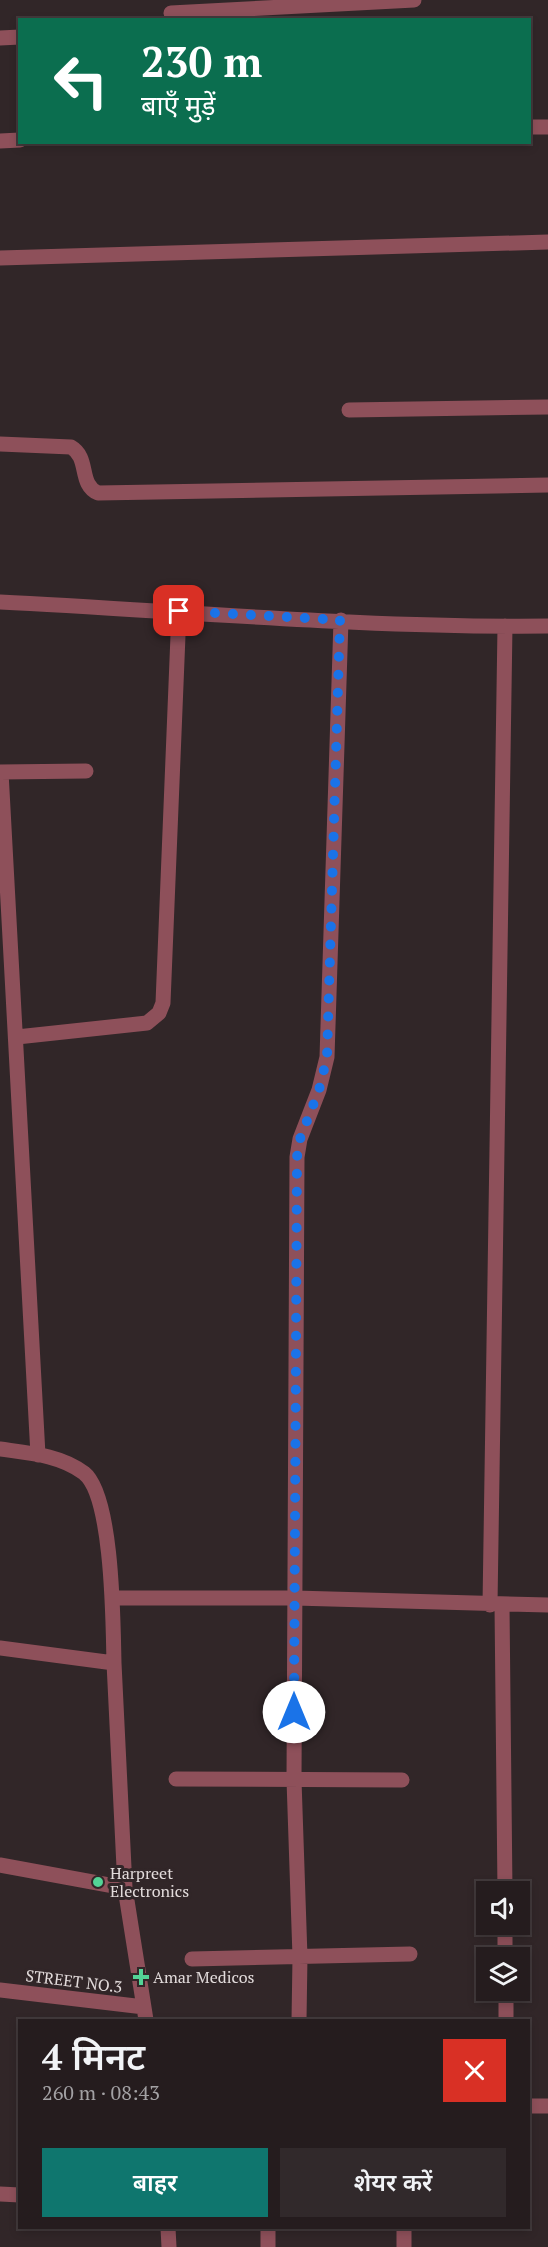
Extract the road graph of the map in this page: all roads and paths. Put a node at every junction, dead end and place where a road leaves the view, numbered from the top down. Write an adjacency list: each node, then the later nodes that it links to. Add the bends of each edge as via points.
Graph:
1 (414, 0): 2 (street)
2 (171, 11)
3 (18, 37): 4 (street)
4 (0, 38)
5 (531, 127): 6 (street)
6 (548, 127)
7 (18, 140): 8 (street)
8 (0, 141)
9 (548, 242): 10 (street)
10 (0, 258)
11 (548, 407): 12 (street)
12 (349, 410)
13 (0, 444): 14 (street, via 71,447 81,456 90,490 98,493)
14 (548, 485)
15 (0, 602): 16 (street)
16 (179, 611): 17 (street); 22 (street, via 163,1003 147,1023)
17 (340, 620): 18 (street); 26 (street, via 327,1057 297,1157)
18 (505, 626): 19 (street); 27 (street)
19 (548, 626)
20 (86, 771): 21 (street)
21 (1, 772): 22 (street)
22 (17, 1037): 24 (street)
23 (0, 1449): 24 (street)
24 (38, 1455): 25 (street, via 56,1459 84,1474 95,1486 102,1507)
25 (112, 1598): 26 (street); 30 (street)
26 (295, 1598): 27 (street); 32 (street)
27 (496, 1605): 28 (street); 35 (street)
28 (548, 1605)
29 (0, 1648): 30 (street)
30 (114, 1663): 36 (street)
31 (176, 1779): 32 (street)
32 (294, 1780): 33 (street); 38 (street)
33 (402, 1780)
34 (0, 1865): 36 (street)
35 (505, 1881)
36 (125, 1888): 42 (street)
37 (410, 1954): 38 (street)
38 (300, 1957): 39 (street); 43 (street)
39 (192, 1959)
40 (0, 1990): 42 (street, STREET NO.3)
41 (506, 2001): 44 (street)
42 (145, 2014)
43 (299, 2019)
44 (506, 2019)
45 (530, 2106): 46 (street)
46 (548, 2106)
47 (0, 2194): 48 (street)
48 (18, 2195)
49 (168, 2229): 52 (street)
50 (268, 2229): 53 (street)
51 (404, 2229): 54 (street)
52 (169, 2247)
53 (268, 2247)
54 (404, 2247)

